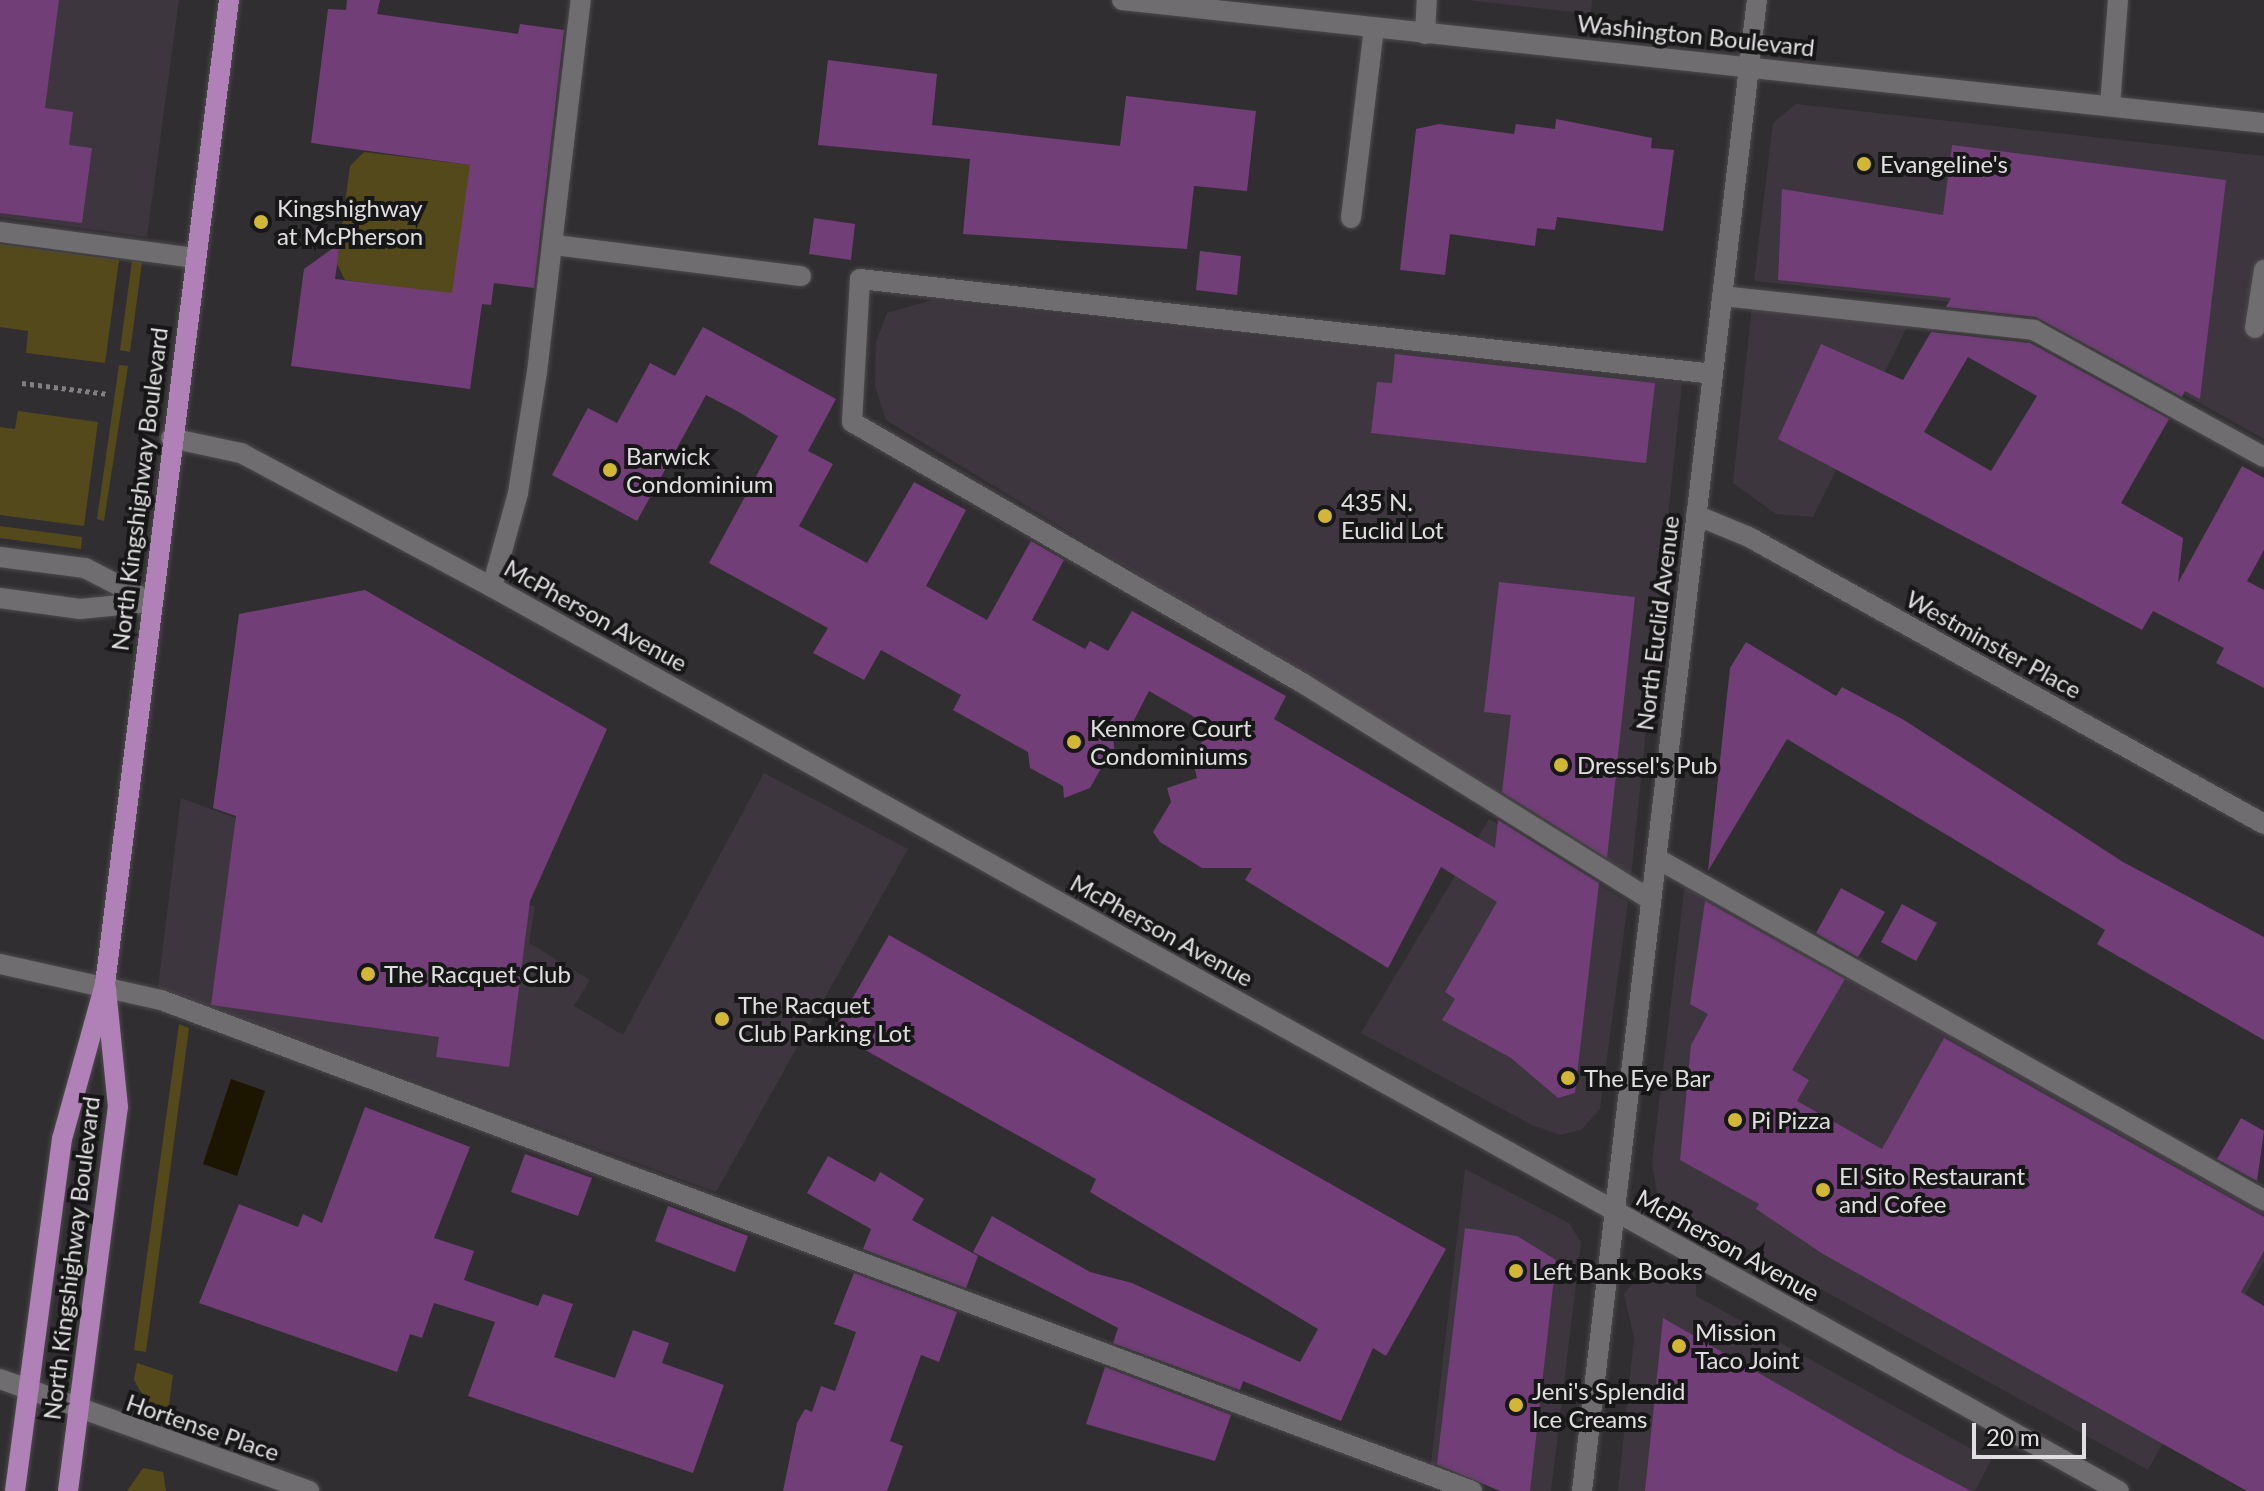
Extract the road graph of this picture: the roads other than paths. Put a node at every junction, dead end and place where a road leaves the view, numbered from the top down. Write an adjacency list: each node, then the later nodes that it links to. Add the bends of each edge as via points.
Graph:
1 (229, 0): 15 (main road, North Kingshighway Boulevard)
2 (581, 0): 14 (street)
3 (1122, 0): 7 (street, Washington Boulevard)
4 (1427, 0): 8 (street)
5 (1757, 0): 9 (street, North Euclid Avenue)
6 (2118, 0): 10 (street)
7 (1374, 29): 8 (street, Washington Boulevard); 12 (street)
8 (1425, 34): 9 (street, Washington Boulevard)
9 (1749, 66): 10 (street, Washington Boulevard); 18 (street, North Euclid Avenue)
10 (2110, 106): 11 (street, Washington Boulevard)
11 (2264, 123)
12 (1351, 218)
13 (0, 232): 15 (street)
14 (555, 245): 17 (street); 25 (street, via 518,493)
15 (195, 258): 21 (main road, North Kingshighway Boulevard)
16 (2264, 270): 19 (street)
17 (801, 276)
18 (1722, 296): 20 (street, North Euclid Avenue); 22 (street, via 2034,330)
19 (2255, 328)
20 (1713, 374): 23 (street, North Euclid Avenue); 30 (street, via 860,279 852,422 1304,684)
21 (171, 438): 25 (street, McPherson Avenue, via 241,453); 27 (main road, North Kingshighway Boulevard)
22 (2264, 457)
23 (1696, 515): 28 (street, Westminster Place, via 1749,537); 29 (street, North Euclid Avenue)
24 (0, 557): 27 (street, via 85,568)
25 (492, 587): 34 (street, McPherson Avenue)
26 (0, 598): 27 (street, via 80,609)
27 (151, 602): 32 (main road, North Kingshighway Boulevard)
28 (2264, 824)
29 (1656, 858): 30 (street, North Euclid Avenue); 33 (street)
30 (1651, 900): 34 (street, North Euclid Avenue)
31 (0, 964): 32 (street)
32 (105, 984): 36 (main road, North Kingshighway Boulevard, via 72,1085); 37 (main road, North Kingshighway Boulevard, via 118,1107); 41 (street)
33 (2264, 1200)
34 (1614, 1211): 42 (street, North Euclid Avenue); 43 (street, McPherson Avenue)
35 (0, 1379): 36 (street, Hortense Place)
36 (29, 1389): 37 (street, Hortense Place); 38 (main road, North Kingshighway Boulevard)
37 (80, 1410): 39 (main road, North Kingshighway Boulevard); 40 (street, Hortense Place)
38 (15, 1491)
39 (68, 1491)
40 (309, 1491)
41 (1472, 1491)
42 (1582, 1491)
43 (2119, 1491)

